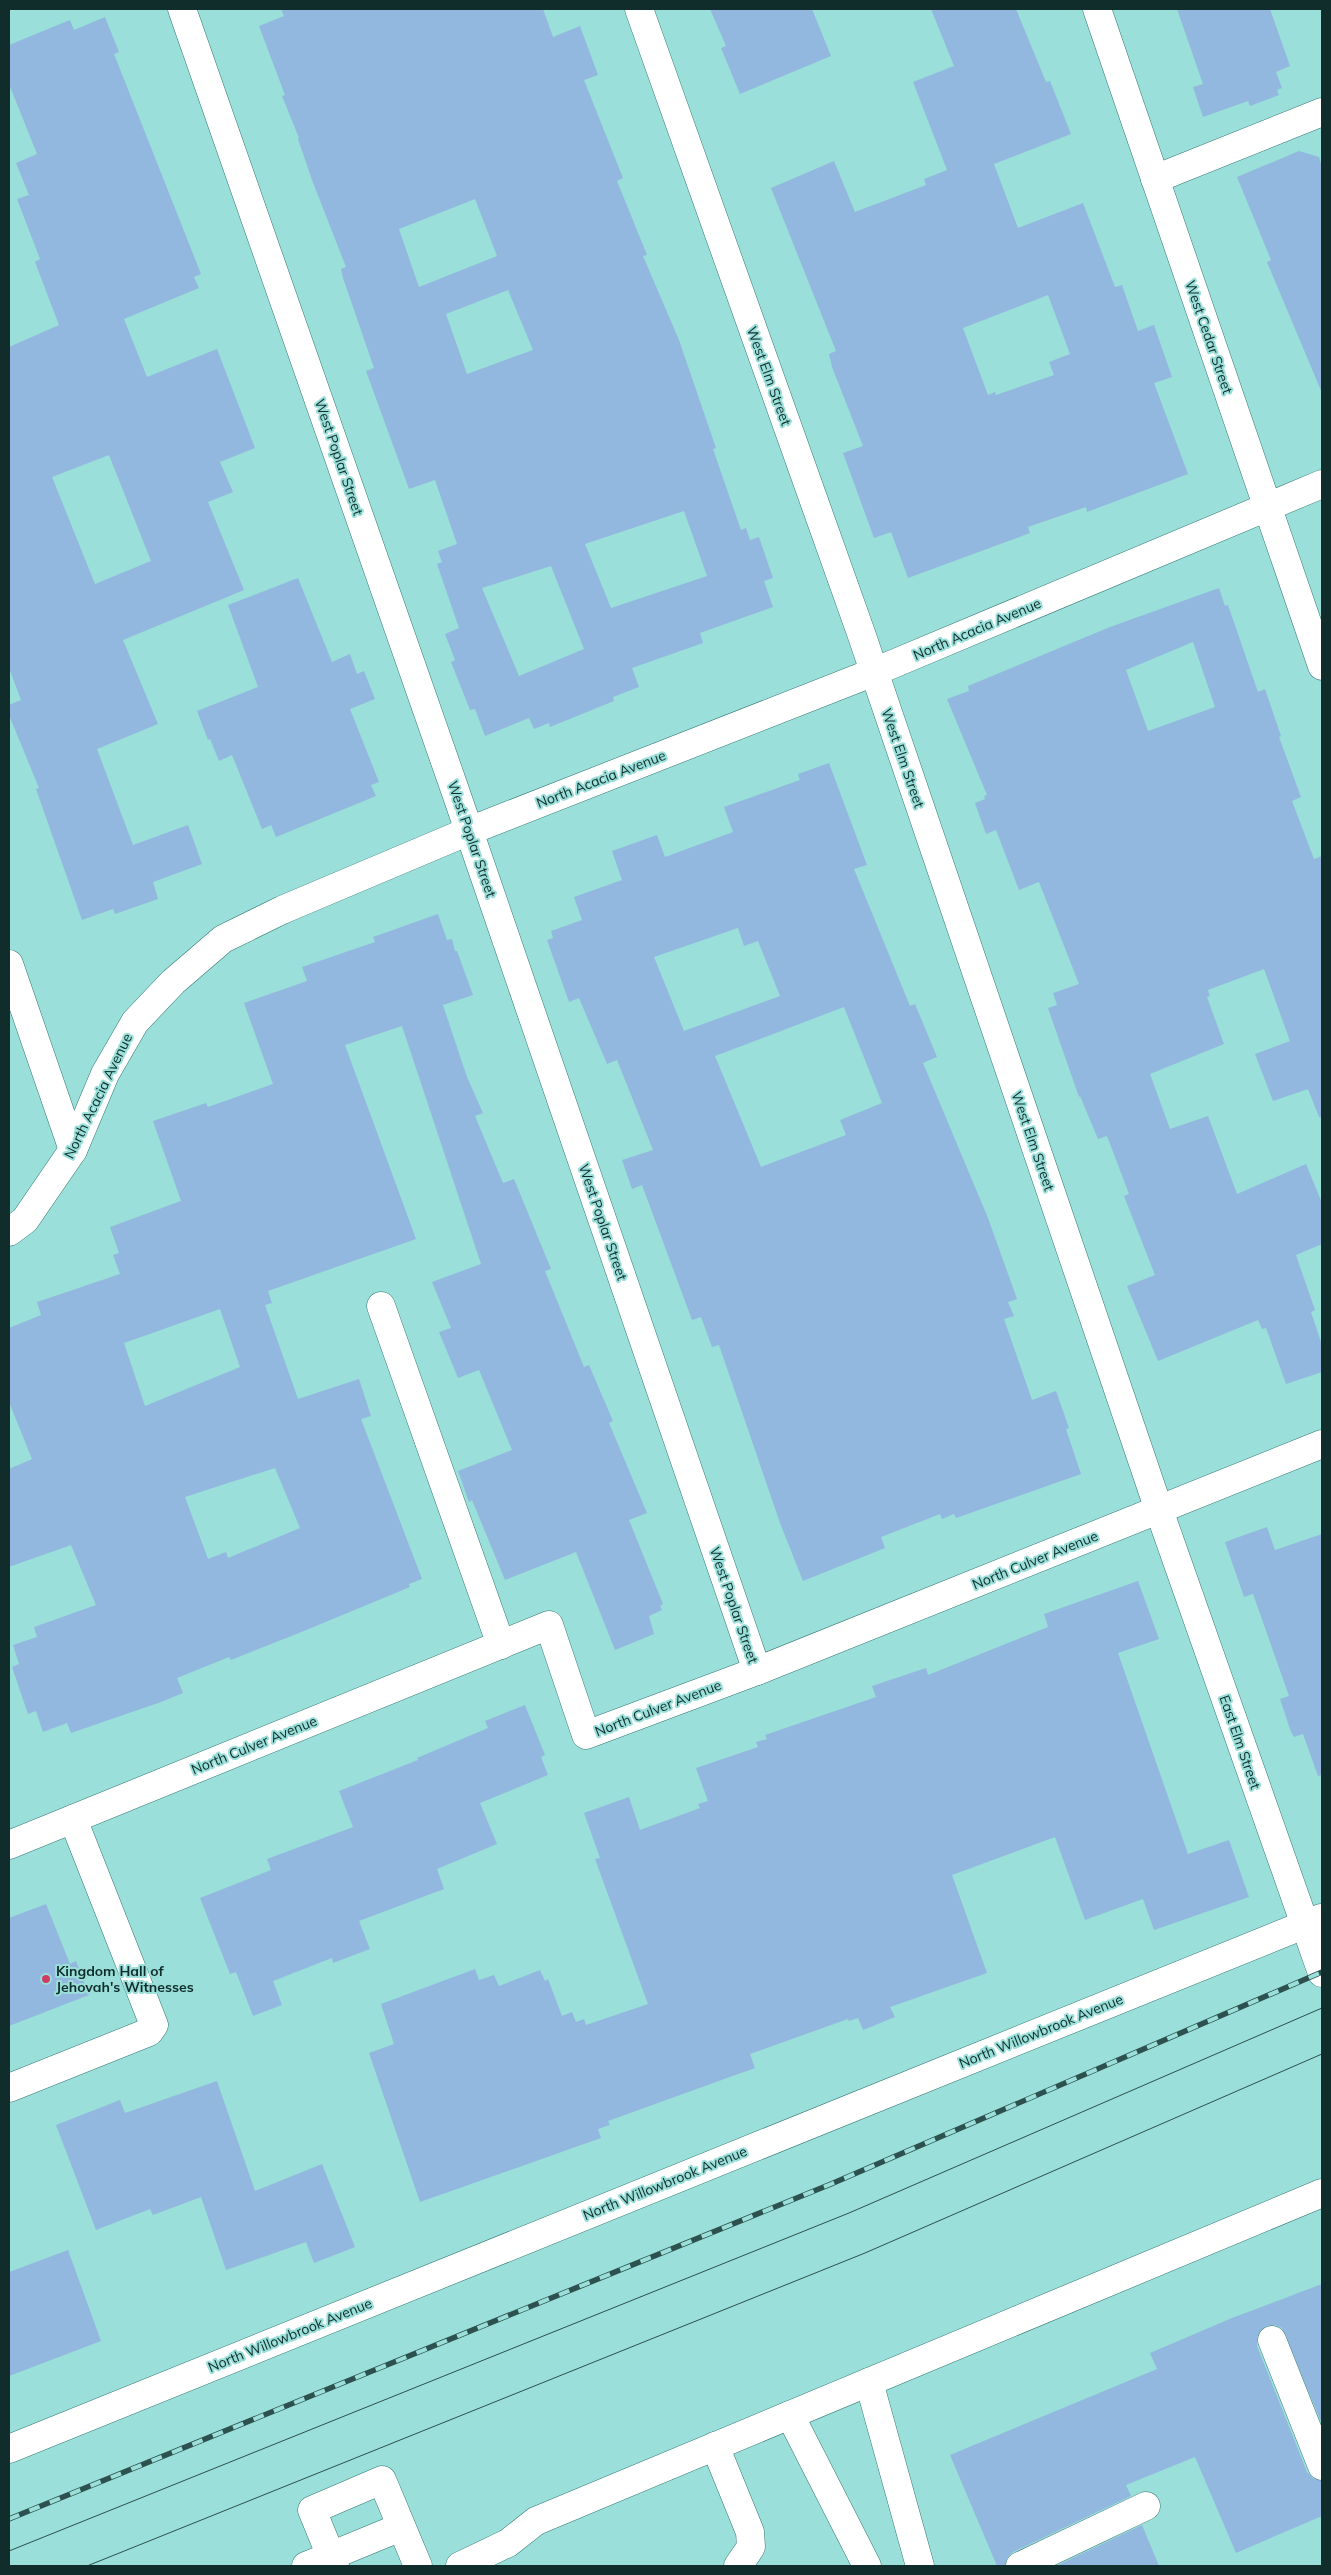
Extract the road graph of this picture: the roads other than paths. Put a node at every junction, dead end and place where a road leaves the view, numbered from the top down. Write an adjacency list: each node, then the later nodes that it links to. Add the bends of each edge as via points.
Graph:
1 (182, 9): 10 (street, West Poplar Street)
2 (639, 9): 9 (street, West Elm Street)
3 (1097, 9): 5 (street, West Cedar Street)
4 (1322, 112): 5 (street)
5 (1155, 179): 7 (street, West Cedar Street)
6 (1322, 484): 7 (street, North Acacia Avenue)
7 (1266, 507): 8 (street, West Cedar Street); 9 (street, North Acacia Avenue)
8 (1322, 666)
9 (874, 672): 10 (street, North Acacia Avenue); 16 (street, West Elm Street)
10 (469, 831): 12 (street, North Acacia Avenue, via 282,910 223,939 173,982 135,1022 105,1074); 18 (street, West Poplar Street)
11 (9, 964): 12 (street)
12 (73, 1150): 13 (street, North Acacia Avenue, via 26,1220)
13 (9, 1232)
14 (381, 1306): 17 (street)
15 (1322, 1444): 16 (street, North Culver Avenue)
16 (1159, 1510): 18 (street, North Culver Avenue); 21 (street, East Elm Street)
17 (501, 1644): 18 (street, North Culver Avenue, via 549,1625 586,1735); 19 (street, North Culver Avenue)
18 (757, 1671)
19 (73, 1819): 20 (street, North Culver Avenue); 23 (street, via 154,2024 149,2032)
20 (9, 1845)
21 (1314, 1921): 22 (street, East Elm Street); 29 (street, North Willowbrook Avenue)
22 (1322, 1973)
23 (9, 2088)
24 (1322, 2193): 26 (street)
25 (1272, 2340): 30 (street)
26 (869, 2382): 27 (street); 39 (street)
27 (790, 2415): 28 (street); 38 (street)
28 (715, 2446): 36 (street, via 536,2521 508,2543); 37 (street, via 750,2532 751,2548)
29 (9, 2449)
30 (1322, 2466)
31 (1146, 2506): 40 (street)
32 (401, 2527): 33 (street); 33 (street, via 382,2480 312,2510); 35 (street)
33 (333, 2561): 34 (street)
34 (306, 2566)
35 (418, 2566)
36 (460, 2566)
37 (738, 2566)
38 (867, 2566)
39 (920, 2566)
40 (1020, 2566)

